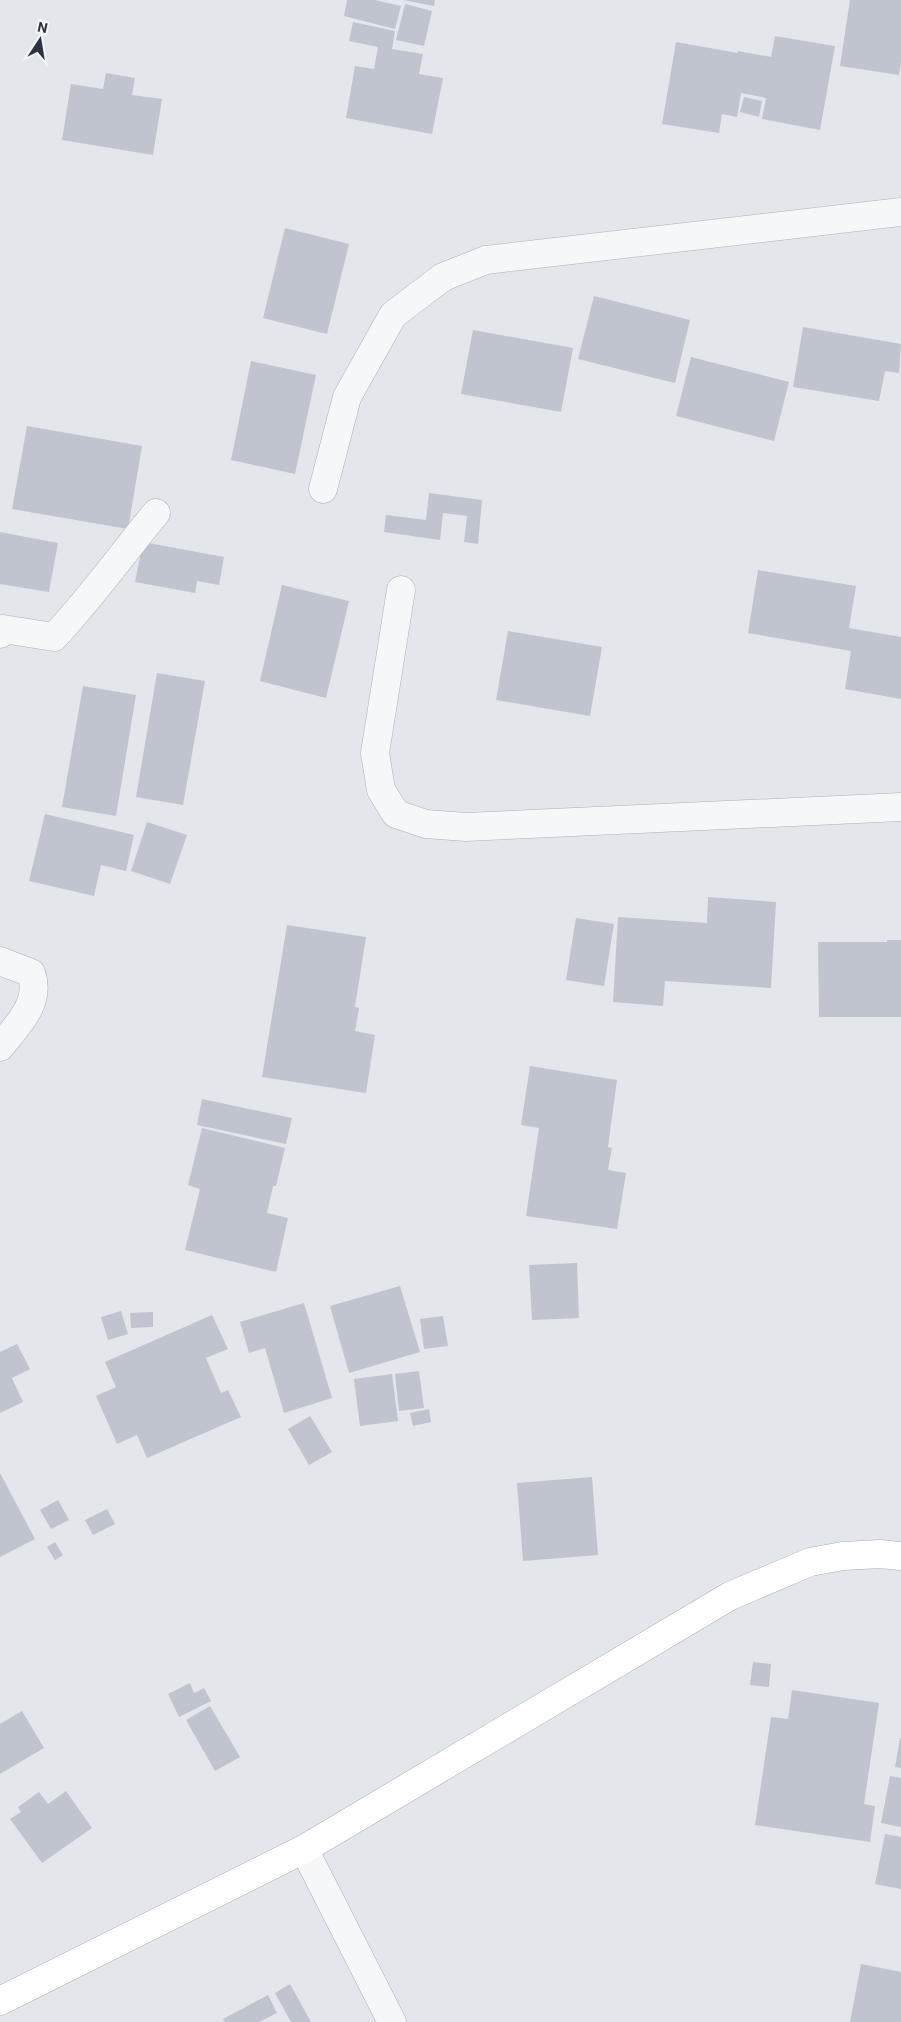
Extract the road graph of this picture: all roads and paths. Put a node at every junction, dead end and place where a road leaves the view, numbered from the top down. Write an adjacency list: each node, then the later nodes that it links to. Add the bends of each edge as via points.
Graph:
1 (901, 212): 2 (street, via 486,260 443,277 393,315 347,397)
2 (323, 489)
3 (156, 513): 5 (street, via 83,607 54,637 4,629)
4 (401, 590): 6 (street, via 374,753 381,790 396,814 426,824 466,827)
5 (0, 634)
6 (901, 806)
7 (0, 960): 8 (street, via 31,973 35,984 34,995 23,1018)
8 (0, 1047)
9 (901, 1556): 10 (street, via 843,1556 810,1562 730,1596)
10 (304, 1849): 11 (street); 12 (street)
11 (0, 2001)
12 (392, 2022)

